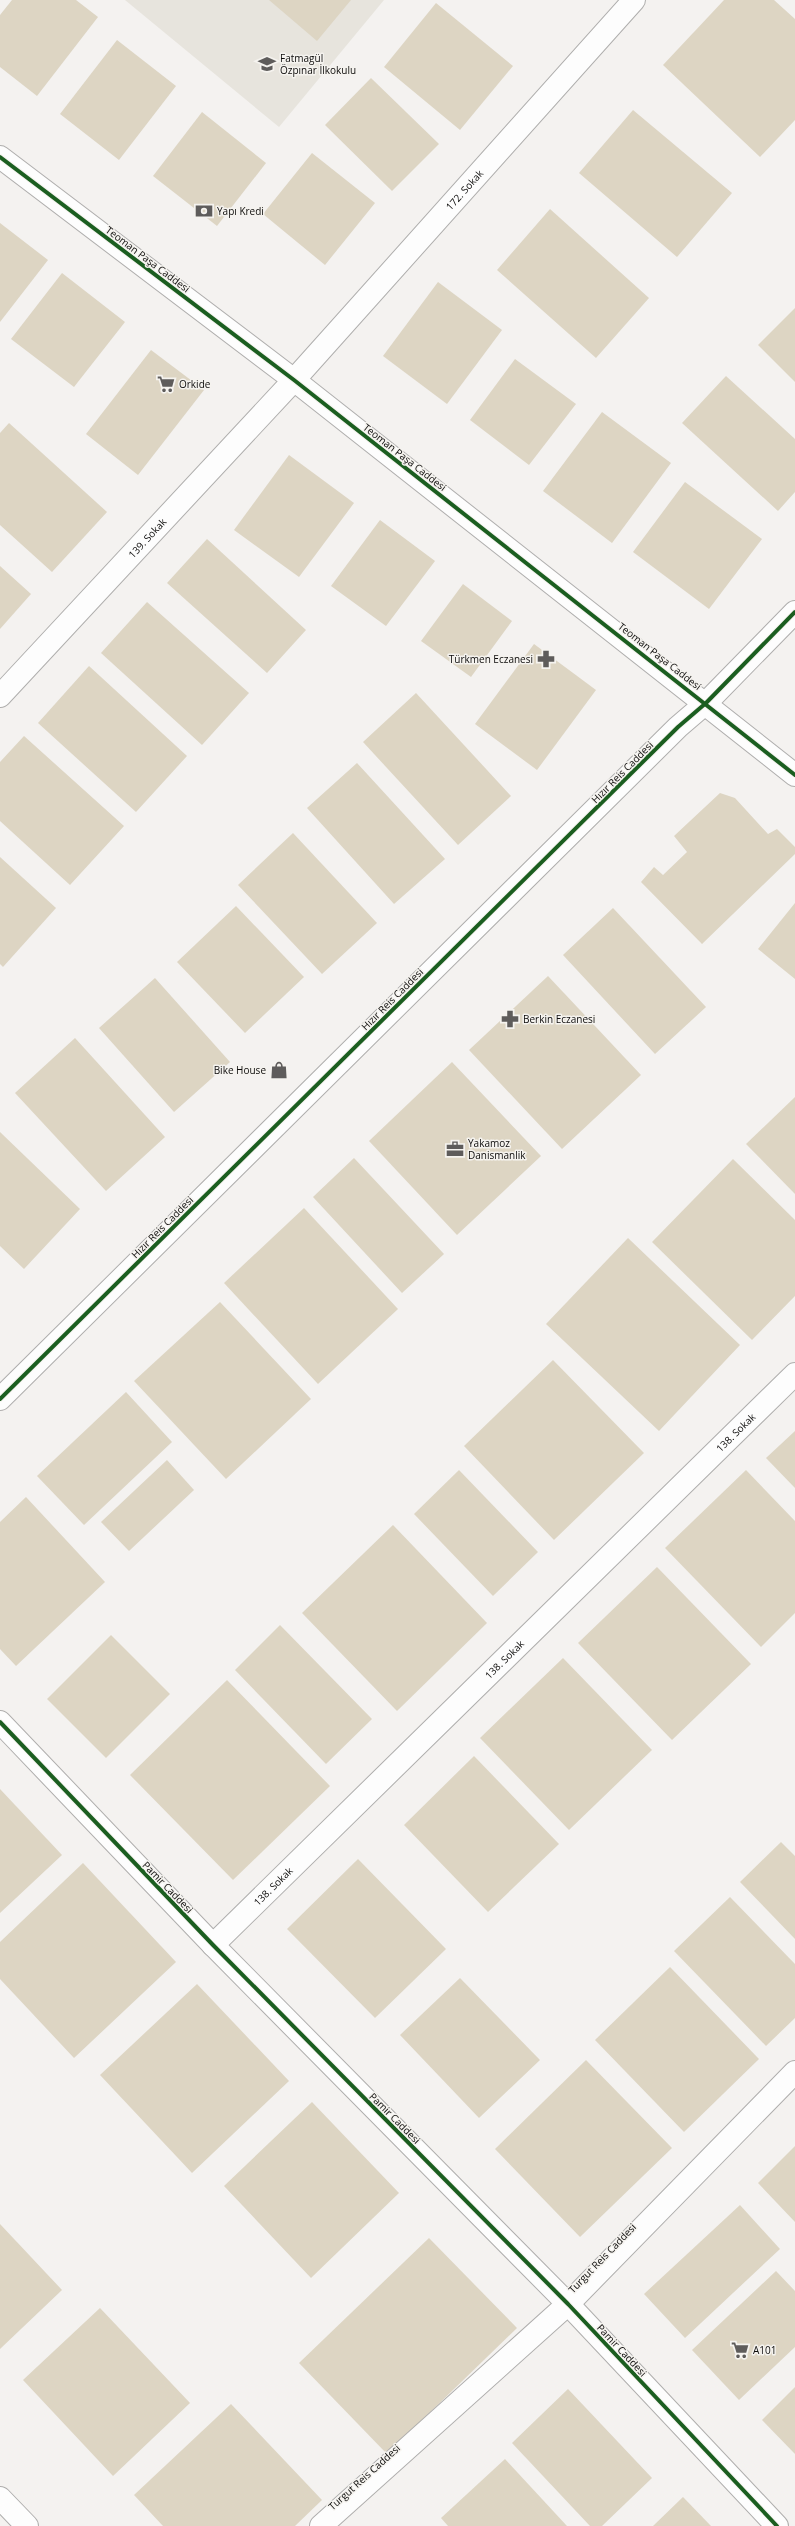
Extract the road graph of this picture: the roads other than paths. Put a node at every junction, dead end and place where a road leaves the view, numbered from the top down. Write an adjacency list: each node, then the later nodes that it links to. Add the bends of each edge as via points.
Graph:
1 (634, 0): 3 (street, 172. Sokak)
2 (0, 157): 3 (street, Teoman Paşa Caddesi)
3 (294, 380): 5 (street, 139. Sokak); 6 (street, Teoman Paşa Caddesi)
4 (795, 612): 6 (street, Hızır Reis Caddesi)
5 (0, 696)
6 (706, 703): 7 (street, Teoman Paşa Caddesi); 9 (street, Hızır Reis Caddesi, via 672,733)
7 (795, 775)
8 (795, 1374): 11 (street, 138. Sokak)
9 (0, 1399)
10 (0, 1722): 11 (street, Pamir Caddesi)
11 (213, 1945): 13 (street, Pamir Caddesi)
12 (795, 2072): 13 (street, Turgut Reis Caddesi)
13 (568, 2304): 16 (street, Turgut Reis Caddesi); 17 (street, Pamir Caddesi)
14 (0, 2498): 15 (street)
15 (27, 2526)
16 (321, 2526)
17 (777, 2526)

